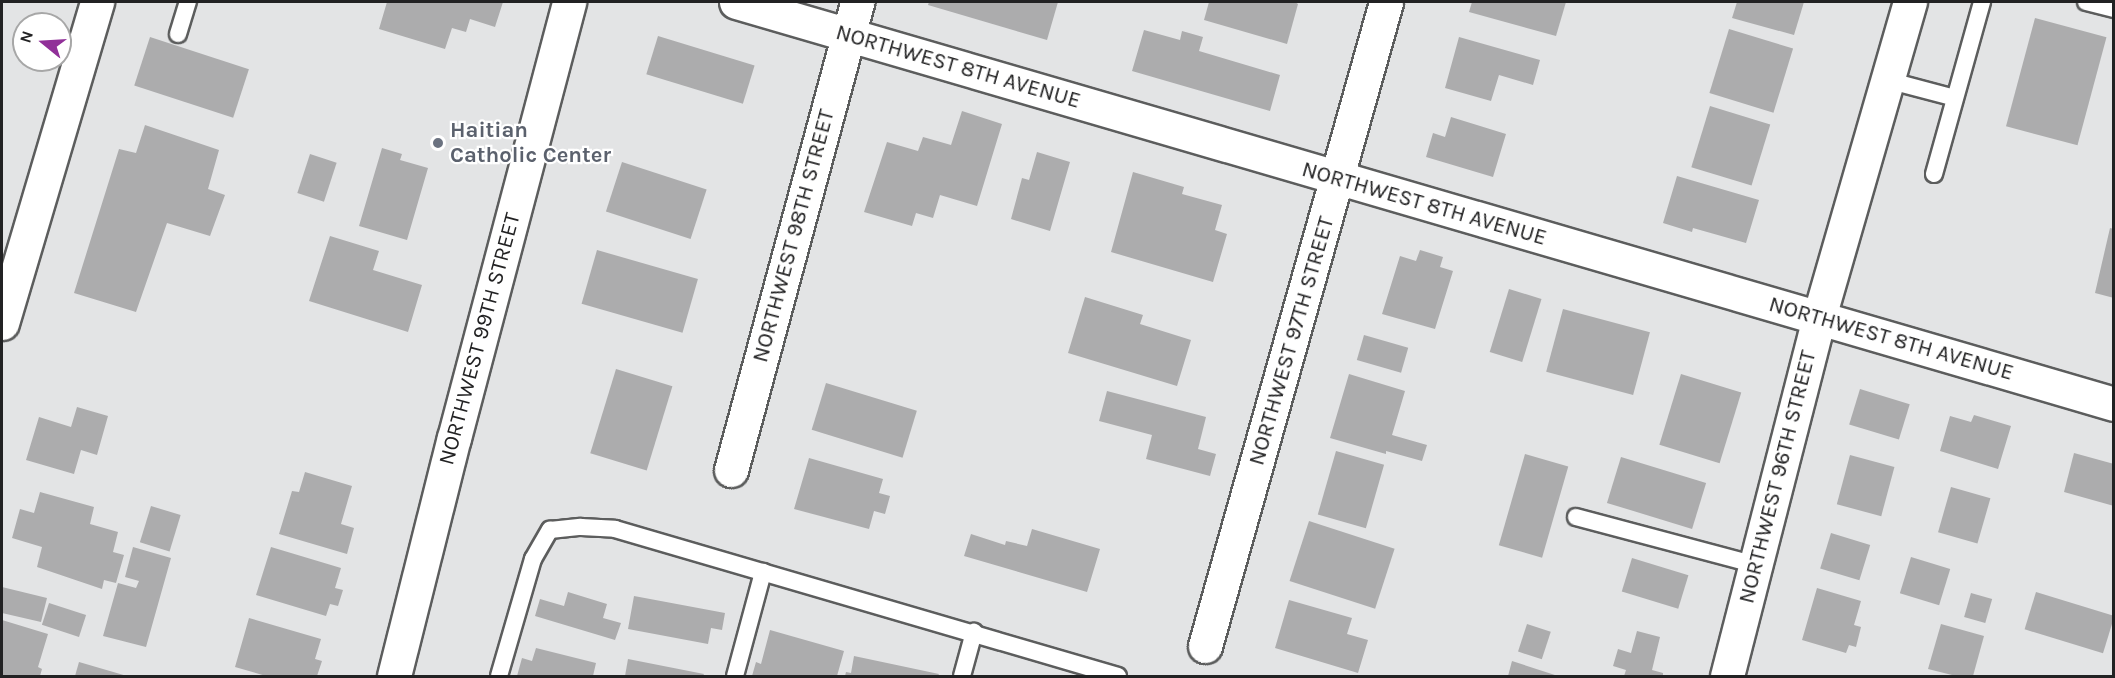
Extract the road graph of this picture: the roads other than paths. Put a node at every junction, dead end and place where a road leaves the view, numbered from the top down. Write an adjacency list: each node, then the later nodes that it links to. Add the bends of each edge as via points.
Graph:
1 (97, 2): 18 (street)
2 (188, 2): 11 (lane)
3 (569, 2): 26 (street, NORTHWEST 99TH STREET)
4 (736, 2): 12 (street, NORTHWEST 8TH AVENUE)
5 (857, 2): 12 (street, NORTHWEST 98TH STREET)
6 (1386, 2): 16 (street, NORTHWEST 97TH STREET)
7 (1910, 2): 13 (street, NORTHWEST 96TH STREET)
8 (1982, 2): 14 (lane)
9 (2086, 2): 10 (lane)
10 (2114, 9)
11 (178, 34)
12 (848, 35): 16 (street, NORTHWEST 8TH AVENUE); 20 (street, NORTHWEST 98TH STREET)
13 (1887, 80): 14 (lane); 17 (street, NORTHWEST 96TH STREET)
14 (1955, 98): 15 (lane)
15 (1934, 174)
16 (1338, 179): 17 (street, NORTHWEST 8TH AVENUE); 25 (street, NORTHWEST 97TH STREET)
17 (1819, 317): 19 (street, NORTHWEST 8TH AVENUE); 22 (street, NORTHWEST 96TH STREET)
18 (2, 323)
19 (2114, 404)
20 (731, 470)
21 (1576, 517): 22 (lane)
22 (1756, 565): 31 (street, NORTHWEST 96TH STREET)
23 (764, 572): 24 (lane); 27 (lane, via 615,529 550,530 533,559); 28 (lane)
24 (974, 632): 29 (lane); 30 (lane)
25 (1205, 646)
26 (394, 676)
27 (499, 676)
28 (735, 676)
29 (962, 676)
30 (1118, 676)
31 (1727, 676)

